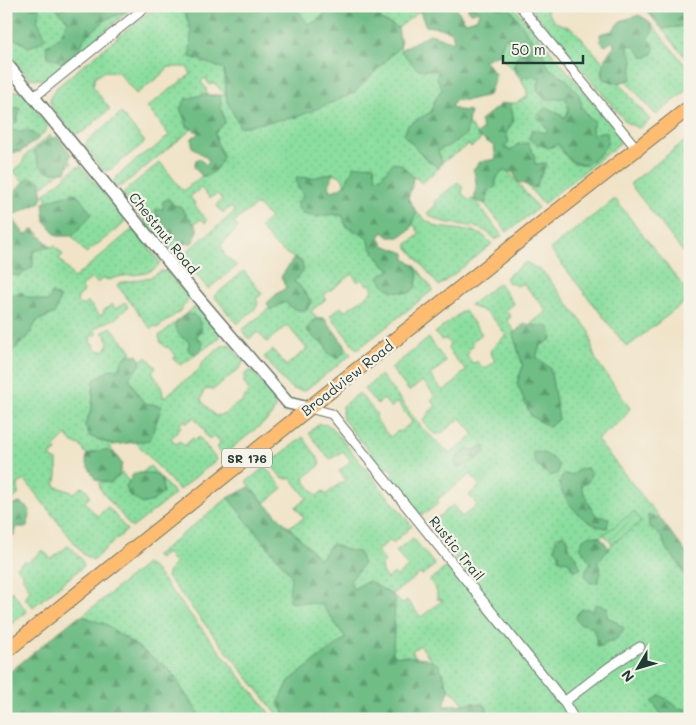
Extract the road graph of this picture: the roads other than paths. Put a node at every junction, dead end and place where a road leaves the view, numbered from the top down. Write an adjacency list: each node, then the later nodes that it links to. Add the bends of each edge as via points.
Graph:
1 (146, 6): 4 (street)
2 (520, 6): 6 (street)
3 (6, 63): 4 (street, Chestnut Road)
4 (34, 97): 7 (street, Chestnut Road, via 288,403)
5 (690, 107): 6 (main road, Broadview Road / SR 176)
6 (637, 149): 7 (main road, Broadview Road / SR 176)
7 (309, 408): 9 (main road, Broadview Road / SR 176); 10 (street, Rustic Trail, via 332,414)
8 (640, 647): 10 (street)
9 (6, 651)
10 (564, 702): 11 (street, Rustic Trail)
11 (574, 719)

